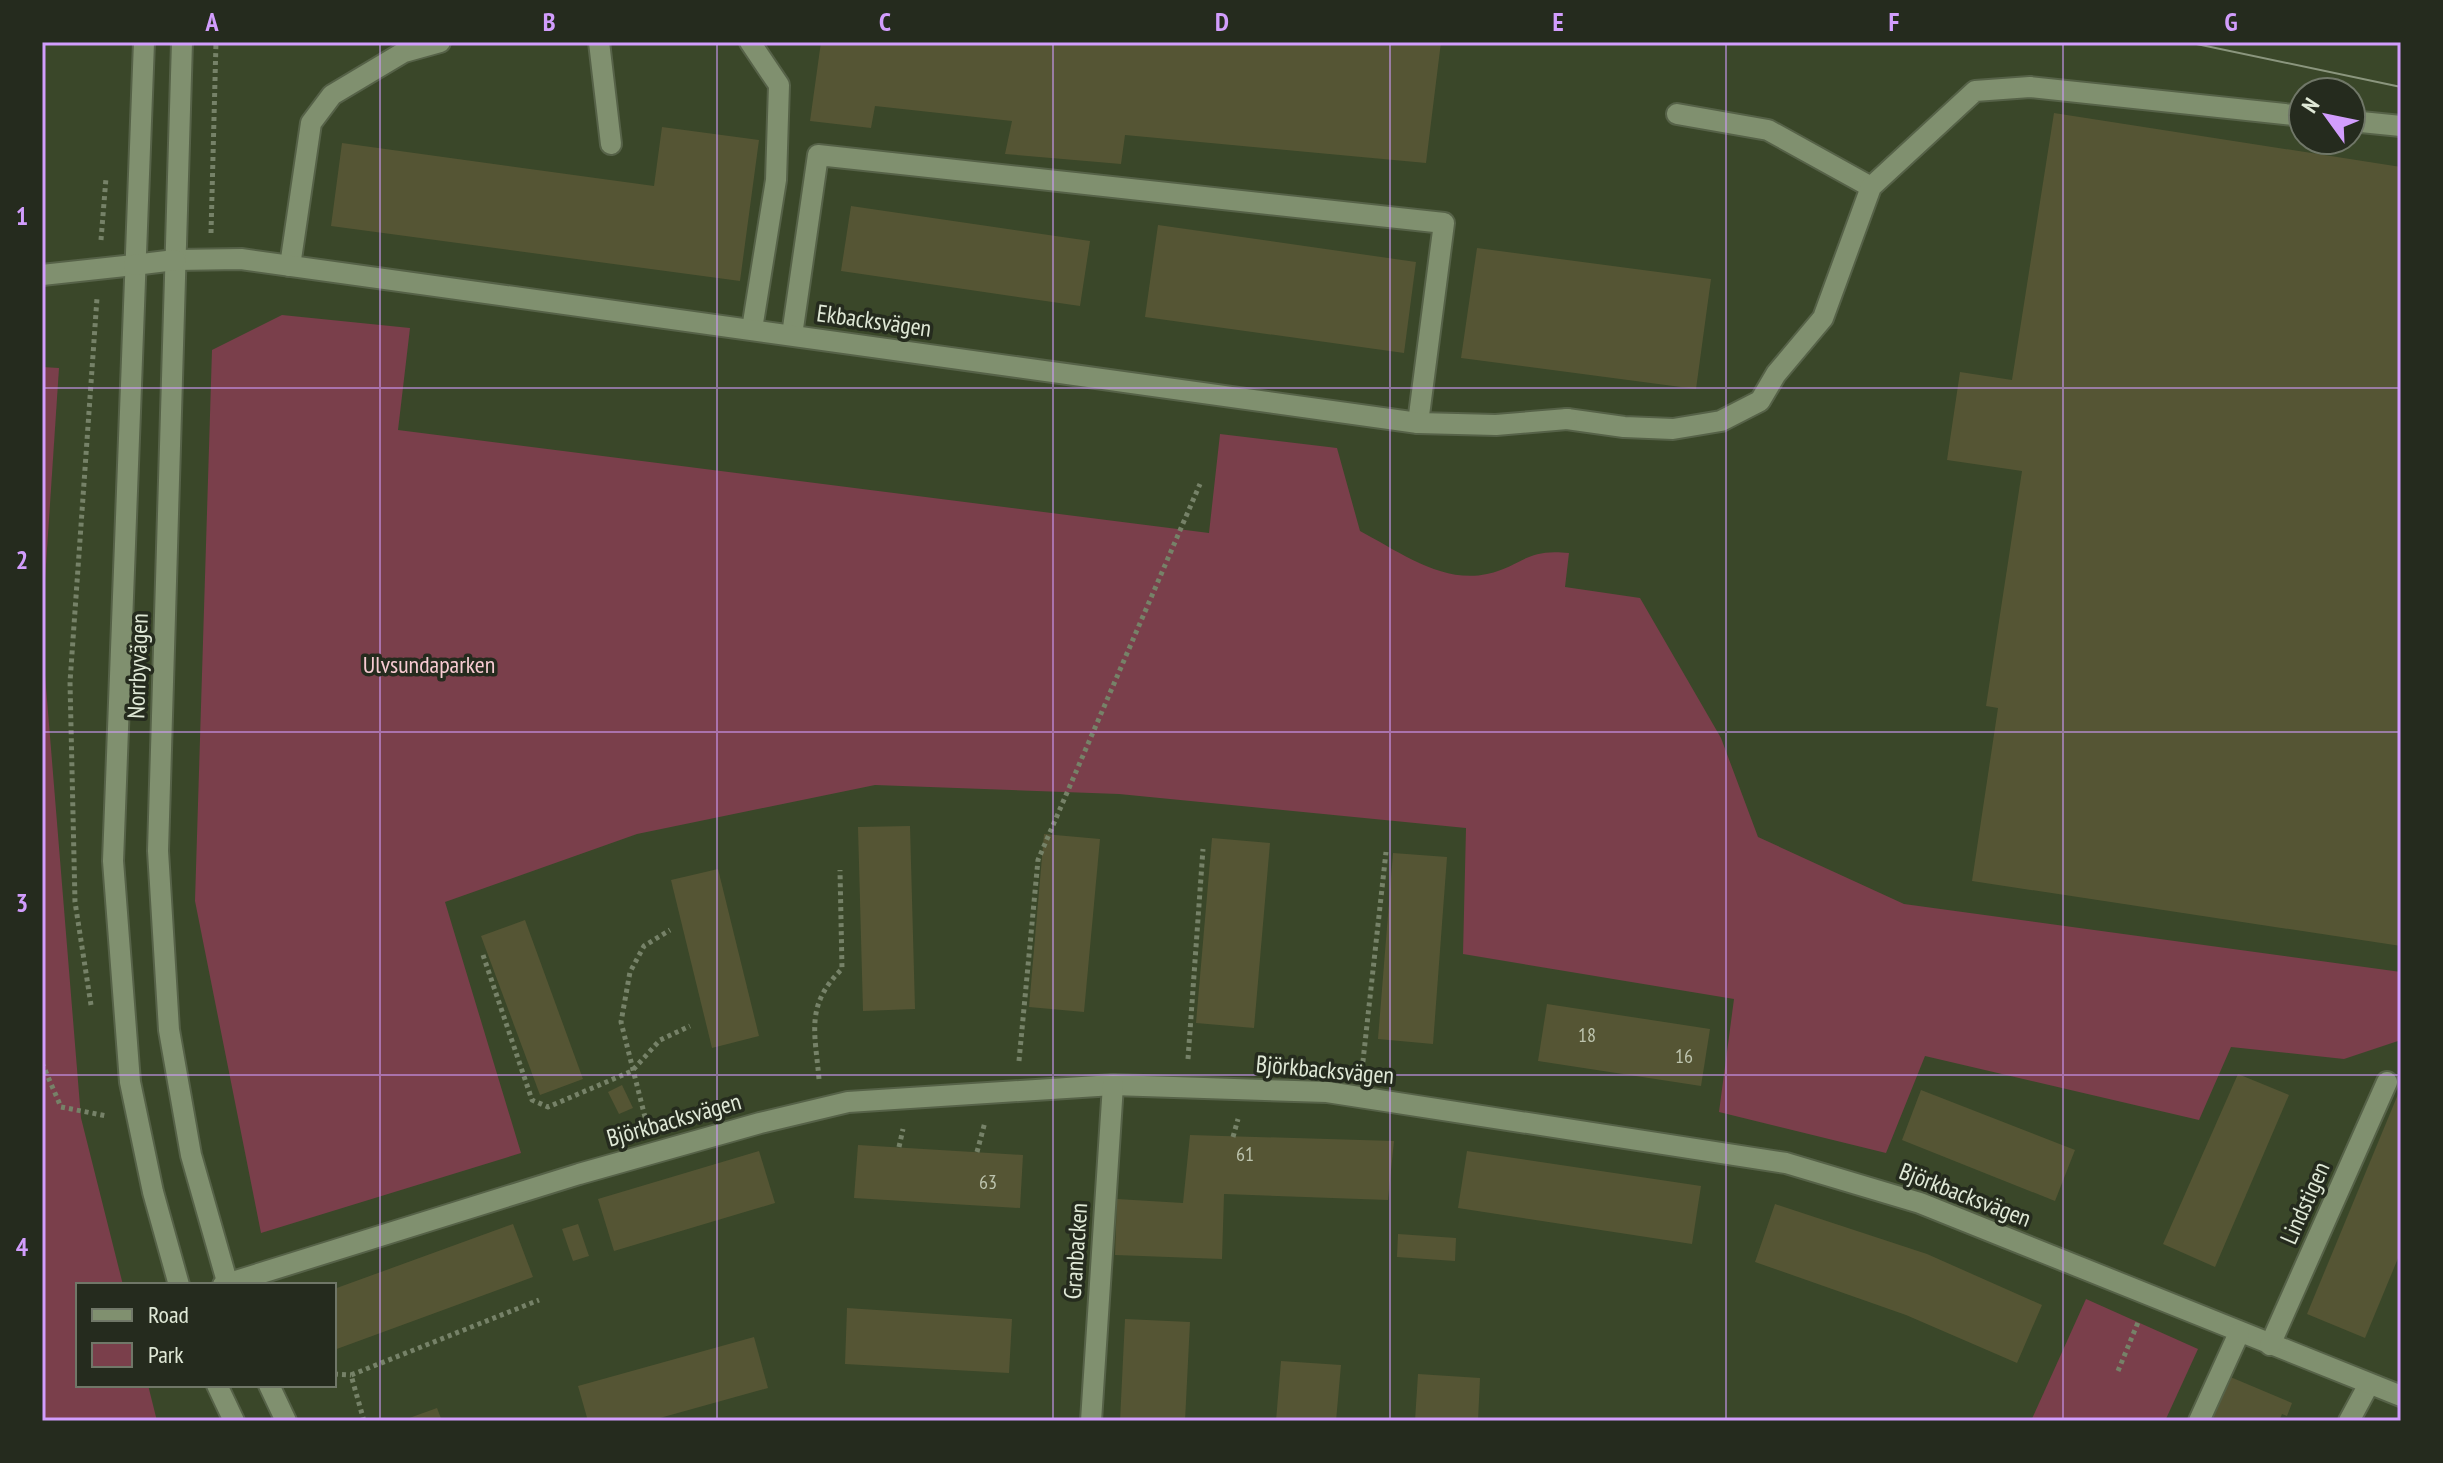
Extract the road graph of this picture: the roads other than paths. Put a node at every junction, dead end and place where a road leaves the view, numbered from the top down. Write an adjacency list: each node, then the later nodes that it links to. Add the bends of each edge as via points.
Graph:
1 (144, 42): 13 (street, Norrbyvägen)
2 (182, 42): 12 (street, Norrbyvägen)
3 (440, 42): 14 (street, via 404,52 332,95 311,123)
4 (599, 42): 10 (street)
5 (750, 42): 16 (street, via 779,85 776,180)
6 (1677, 114): 11 (street, via 1768,130)
7 (2287, 114): 11 (street, via 2030,87 1975,91)
8 (2367, 123): 9 (street)
9 (2401, 126)
10 (611, 144)
11 (1871, 187): 18 (street, Ekbacksvägen, via 1823,318 1760,401 1721,421 1673,429 1567,419 1496,425)
12 (175, 260): 13 (street, Ekbacksvägen); 14 (street, Ekbacksvägen, via 241,259); 22 (street, Norrbyvägen, via 158,851 169,1030 191,1155)
13 (134, 265): 15 (street, Ekbacksvägen); 21 (street, Norrbyvägen, via 113,861 130,1082)
14 (290, 266): 16 (street, Ekbacksvägen)
15 (42, 275)
16 (752, 329): 17 (street, Ekbacksvägen)
17 (792, 335): 18 (street, Ekbacksvägen); 18 (street, via 818,155 1444,223)
18 (1418, 423)
19 (2387, 1082): 25 (street, Lindstigen)
20 (1113, 1085): 23 (street, Björkbacksvägen, via 848,1102 579,1174); 24 (street, Björkbacksvägen, via 1327,1092 1786,1163 1920,1203); 32 (street, Granbacken)
21 (178, 1283)
22 (225, 1283)
23 (232, 1283)
24 (2239, 1333): 25 (street, Björkbacksvägen); 33 (street)
25 (2270, 1345): 26 (street, Björkbacksvägen)
26 (2369, 1384): 29 (street, Björkbacksvägen); 34 (street)
27 (218, 1387): 30 (street)
28 (270, 1387): 31 (street)
29 (2401, 1396)
30 (234, 1421)
31 (286, 1421)
32 (1091, 1421)
33 (2199, 1421)
34 (2349, 1421)

